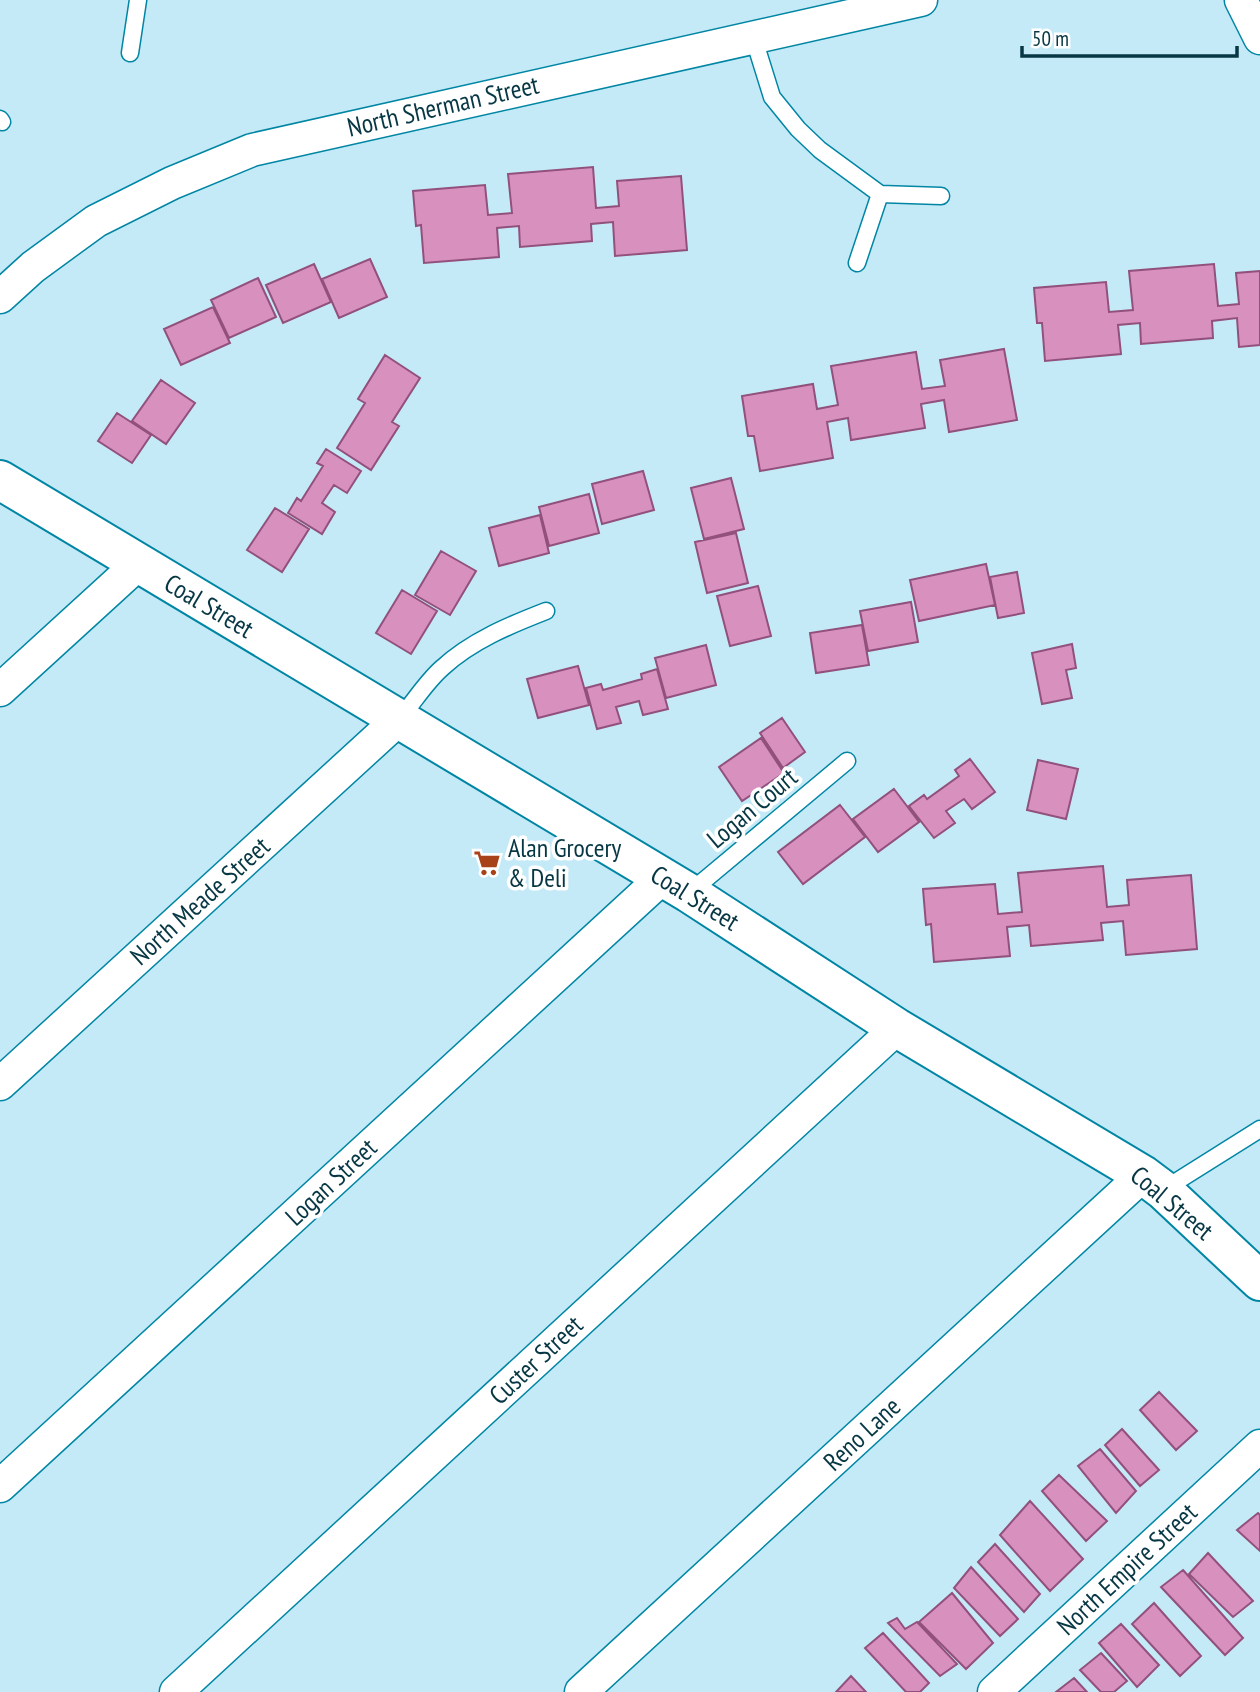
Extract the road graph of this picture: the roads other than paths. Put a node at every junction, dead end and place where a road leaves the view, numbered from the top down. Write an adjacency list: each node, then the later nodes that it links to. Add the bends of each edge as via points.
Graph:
1 (138, 0): 6 (lane)
2 (921, 0): 4 (street, North Sherman Street)
3 (1241, 0): 5 (street)
4 (753, 36): 7 (lane, via 772,97 798,130); 10 (street, North Sherman Street, via 252,150 96,220)
5 (1260, 38)
6 (130, 53)
7 (880, 194): 8 (lane); 9 (lane)
8 (941, 196)
9 (858, 263)
10 (0, 296)
11 (0, 480): 12 (main road, Coal Street)
12 (138, 564): 14 (street); 15 (main road, Coal Street)
13 (546, 611): 15 (lane, via 478,642 442,668)
14 (0, 690)
15 (400, 718): 17 (main road, Coal Street); 19 (street, North Meade Street)
16 (847, 761): 17 (lane, Logan Court)
17 (676, 885): 18 (main road, Coal Street); 24 (street, Logan Street)
18 (897, 1028): 21 (main road, Coal Street); 25 (street, Custer Street)
19 (0, 1084)
20 (1260, 1129): 21 (lane)
21 (1153, 1182): 22 (main road, Coal Street); 26 (street, Reno Lane)
22 (1260, 1281)
23 (1260, 1446): 27 (street, North Empire Street)
24 (0, 1486)
25 (176, 1692)
26 (581, 1692)
27 (994, 1692)

